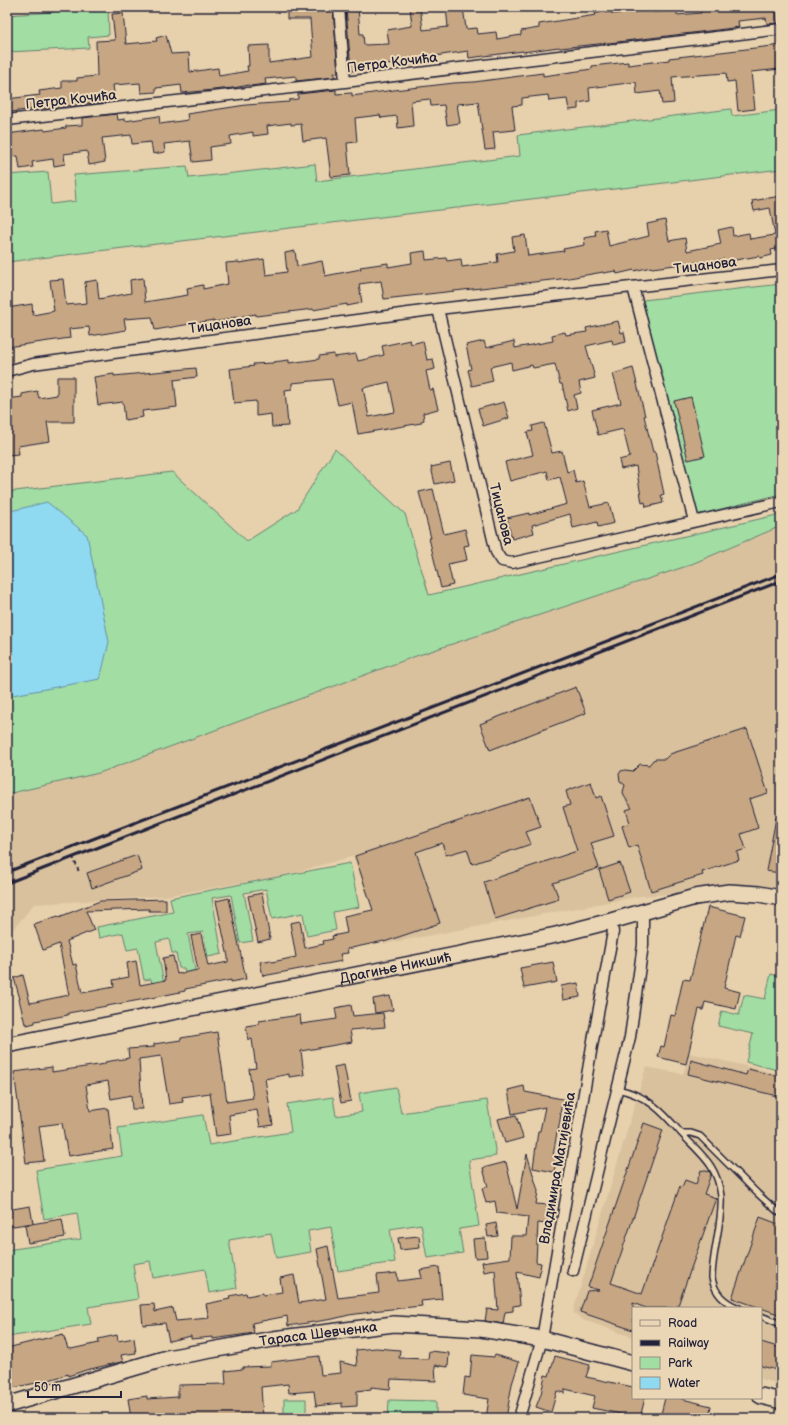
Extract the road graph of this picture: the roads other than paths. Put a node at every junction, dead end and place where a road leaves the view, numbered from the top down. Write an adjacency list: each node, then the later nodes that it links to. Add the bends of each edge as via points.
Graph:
1 (338, 7): 3 (street)
2 (781, 29): 3 (street, Петра Кочића)
3 (345, 82): 4 (street, Петра Кочића)
4 (7, 120)
5 (781, 270): 6 (street, Тицанова)
6 (633, 287): 7 (street, Тицанова); 10 (street)
7 (438, 309): 8 (street, Тицанова, via 33,364); 10 (street, Тицанова, via 496,552 502,561 512,563)
8 (7, 371)
9 (781, 502): 10 (street)
10 (694, 521)
11 (781, 898): 12 (street, Драгиње Никшић, via 729,892 695,896)
12 (643, 912): 13 (street, Драгиње Никшић); 15 (street, via 641,962 630,1037)
13 (612, 921): 14 (street, Драгиње Никшић, via 438,960); 22 (street, Владимира Матијевића, via 613,932)
14 (7, 1044)
15 (617, 1089): 16 (lane, via 649,1101); 18 (street)
16 (681, 1133): 17 (lane, via 700,1136 758,1194); 19 (lane, via 708,1161 718,1181 721,1207 713,1286 720,1297)
17 (781, 1213)
18 (573, 1271)
19 (736, 1307)
20 (762, 1316): 21 (lane)
21 (781, 1324)
22 (542, 1339): 23 (street, Тараса Шевченка); 26 (street, Тараса Шевченка, via 481,1329 394,1324 280,1338 167,1358); 27 (street, Владимира Матијевића)
23 (632, 1363)
24 (762, 1396): 25 (street)
25 (781, 1402)
26 (7, 1405)
27 (519, 1418)

